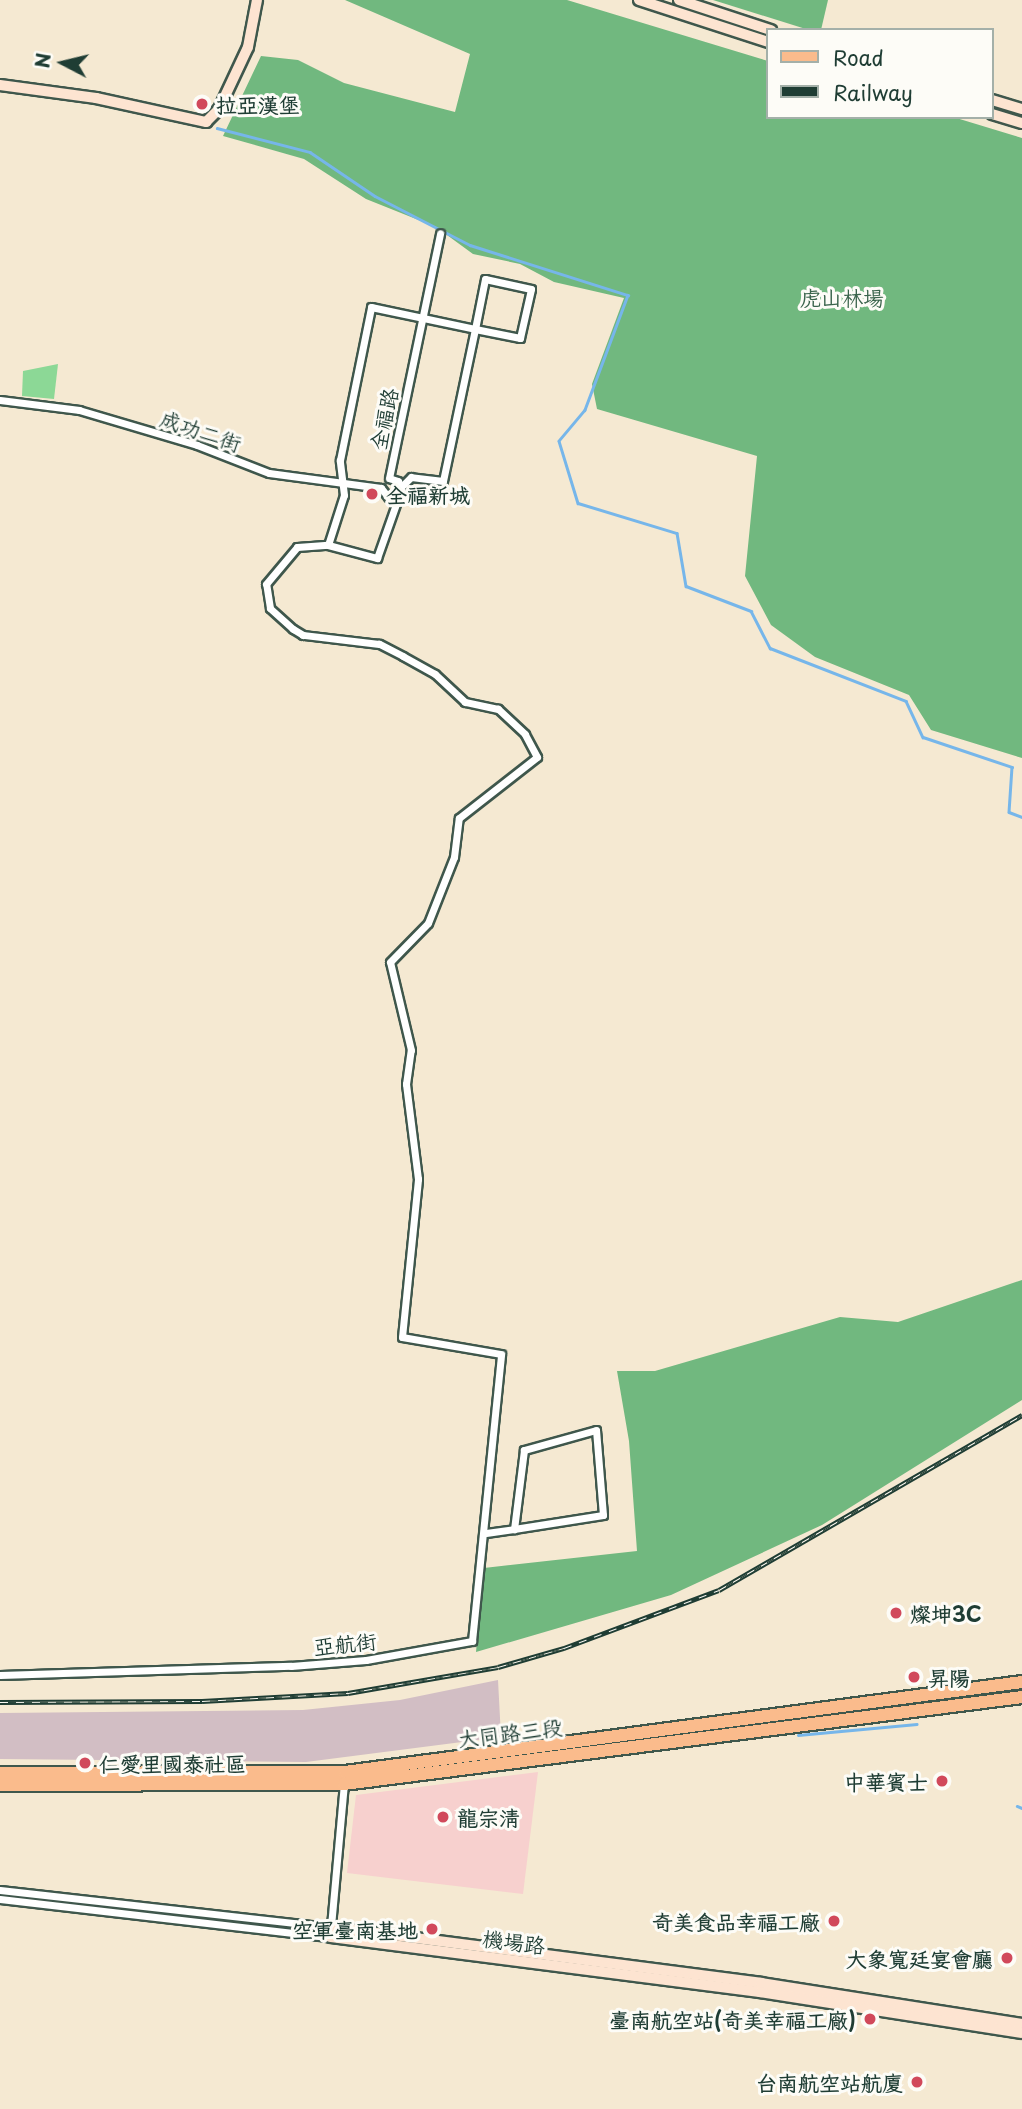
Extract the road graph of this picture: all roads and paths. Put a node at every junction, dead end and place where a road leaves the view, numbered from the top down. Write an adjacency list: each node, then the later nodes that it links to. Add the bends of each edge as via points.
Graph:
1 (257, 0): 6 (street, via 248,47 219,109 206,122 96,98)
2 (639, 0): 5 (street)
3 (679, 0): 4 (street)
4 (766, 28)
5 (766, 41)
6 (0, 85)
7 (994, 101): 8 (street)
8 (1022, 109)
9 (994, 115): 10 (street)
10 (1022, 123)
11 (440, 233): 12 (street, 全福路)
12 (422, 318): 13 (street); 15 (street, 全福路); 16 (street, via 371,307 340,460)
13 (475, 329): 13 (street, via 520,338 531,289 485,279); 18 (street, via 443,481 411,477)
14 (0, 400): 16 (street, 成功二街, via 79,410 197,444 269,474)
15 (389, 478): 17 (street); 18 (street, 全福路)
16 (342, 486): 17 (street, 成功二街); 19 (street, via 344,495)
17 (381, 488): 18 (street, via 386,496 395,497)
18 (401, 488): 19 (street, via 376,558)
19 (328, 545): 21 (street, 亞航街, via 297,547 266,584 270,608 303,635 348,637 402,656 435,674 465,702 498,709 525,734 537,757 459,818 454,857 428,923 390,962 411,1050 407,1084 418,1179 401,1337 501,1354)
20 (514, 1529): 20 (street, via 524,1450 596,1430 603,1515); 21 (street)
21 (486, 1533): 22 (street, 亞航街, via 472,1641 467,1644 291,1666)
22 (0, 1675)
23 (1022, 1682): 26 (main road, 大同路三段)
24 (1022, 1697): 26 (main road, 大同路三段)
25 (0, 1773): 26 (main road, 大同路三段)
26 (344, 1778): 27 (main road, 大同路三段); 30 (street)
27 (0, 1785)
28 (0, 1890): 30 (street, 機場路)
29 (0, 1899): 30 (street, 機場路)
30 (331, 1932): 31 (street, 機場路, via 761,1983); 32 (street, 機場路)
31 (1022, 2024)
32 (1022, 2033)

